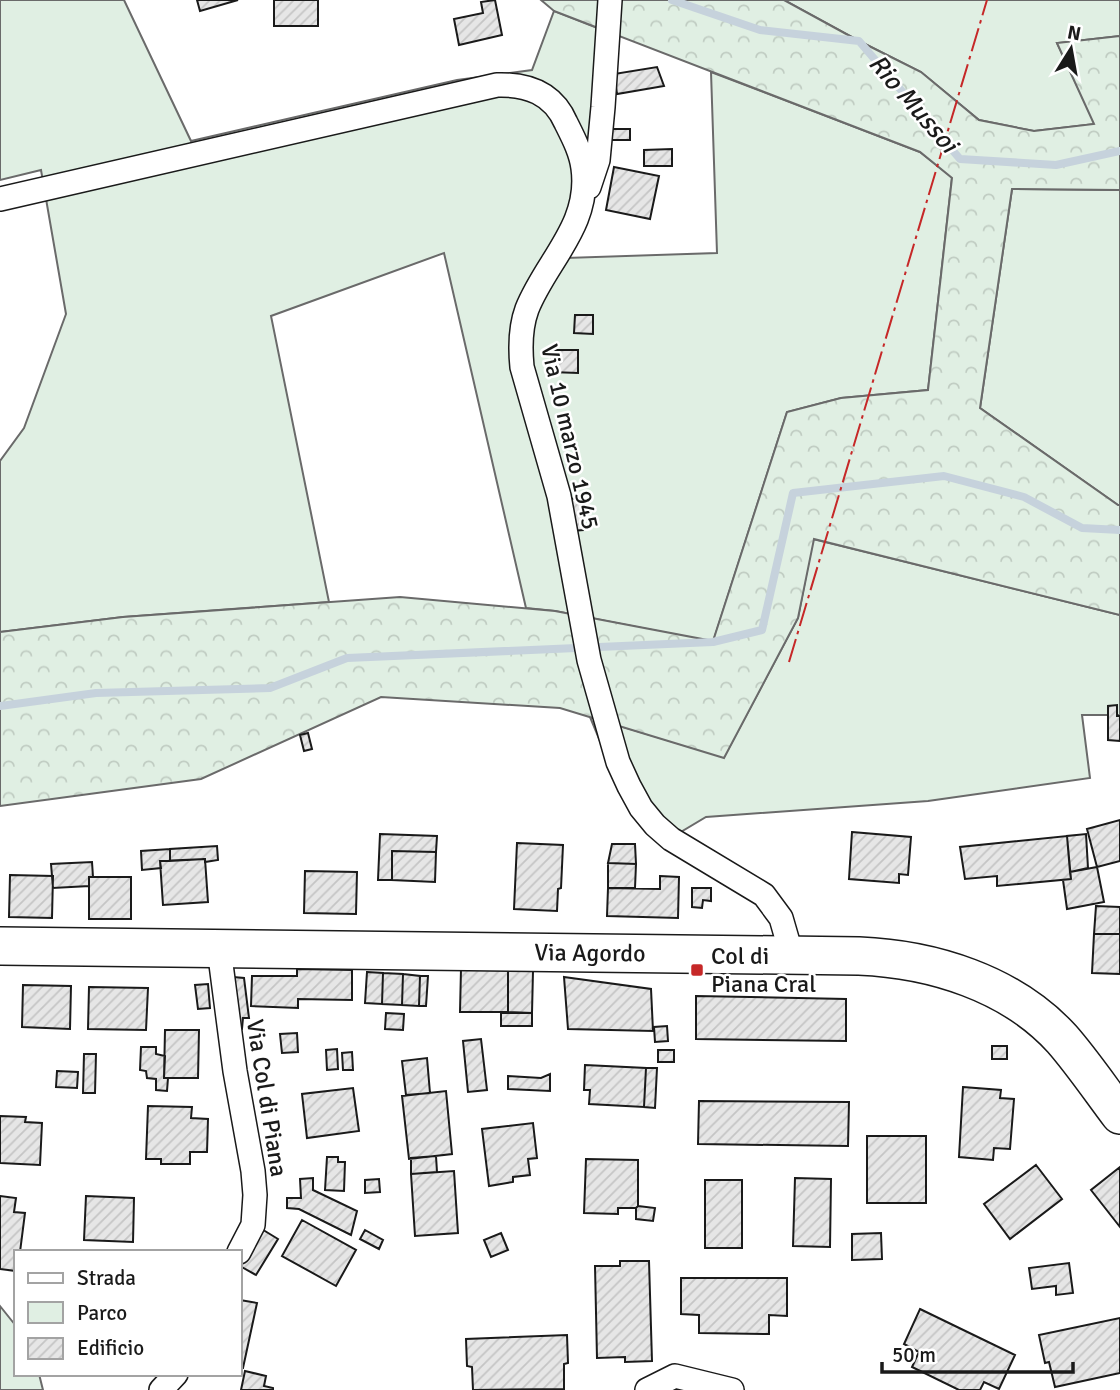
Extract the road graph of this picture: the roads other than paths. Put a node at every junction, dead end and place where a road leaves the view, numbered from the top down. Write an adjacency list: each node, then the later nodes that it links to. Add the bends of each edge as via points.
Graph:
1 (610, 0): 3 (street, via 598,160)
2 (0, 199): 3 (street, Via 10 marzo 1945, via 512,85 541,94 564,118 583,164)
3 (582, 202): 6 (street, Via 10 marzo 1945, via 567,240 530,302 520,348 559,496 589,660 618,762 641,808 671,839 764,895 780,918)
4 (0, 946): 5 (main road, Via Agordo)
5 (219, 949): 6 (main road, Via Agordo); 8 (street, Via Col di Piana, via 255,1195 253,1225)
6 (792, 956): 7 (main road, Via Agordo, via 910,961 988,986 1022,1004 1049,1026)
7 (1120, 1115)
8 (240, 1250)
9 (174, 1376): 10 (street)
10 (161, 1390)
11 (647, 1390): 12 (street, via 675,1376)
12 (732, 1390)

